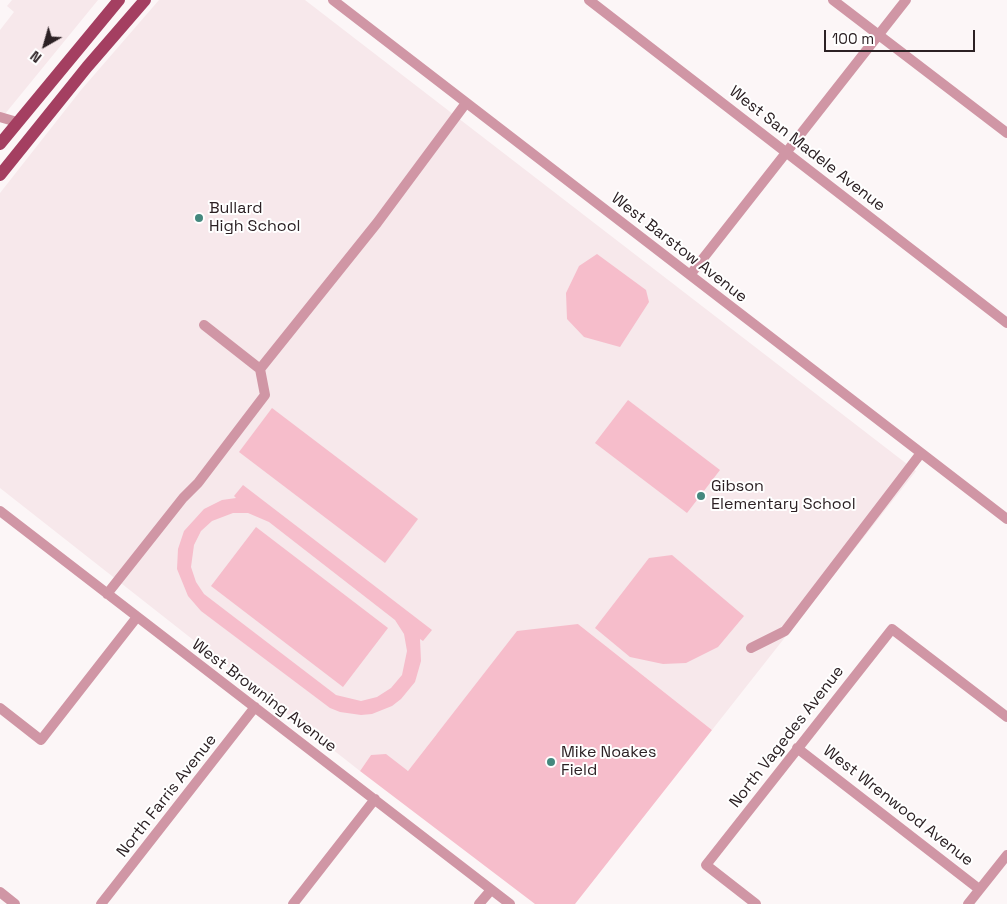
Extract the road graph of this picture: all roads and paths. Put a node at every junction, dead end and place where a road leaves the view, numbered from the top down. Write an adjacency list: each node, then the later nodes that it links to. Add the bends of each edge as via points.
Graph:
1 (119, 0): 10 (main road)
2 (145, 0): 14 (main road)
3 (333, 0): 8 (street, West Barstow Avenue)
4 (589, 0): 13 (street, West San Madele Avenue)
5 (833, 0): 7 (street)
6 (906, 0): 7 (street)
7 (878, 35): 11 (street); 13 (street)
8 (466, 103): 15 (street, West Barstow Avenue); 18 (street, via 377,223)
9 (0, 116): 10 (street)
10 (17, 122): 12 (main road)
11 (1007, 133)
12 (1, 140)
13 (786, 152): 15 (street); 16 (street, West San Madele Avenue)
14 (2, 170)
15 (690, 275): 19 (street, West Barstow Avenue)
16 (1007, 323)
17 (204, 325): 18 (street)
18 (260, 369): 22 (street, via 265,396 198,484 183,498)
19 (921, 453): 21 (street, West Barstow Avenue); 24 (street, via 785,631)
20 (0, 511): 22 (street, West Browning Avenue)
21 (1007, 519)
22 (107, 594): 23 (street, West Browning Avenue)
23 (137, 617): 25 (street, West Browning Avenue); 26 (street, via 41,740)
24 (751, 648)
25 (255, 707): 29 (street, West Browning Avenue); 35 (street, North Farris Avenue)
26 (0, 708)
27 (1007, 717): 28 (street, North Vagedes Avenue, via 892,628)
28 (797, 748): 31 (street, West Wrenwood Avenue); 39 (street, North Vagedes Avenue, via 706,865)
29 (375, 800): 32 (street, West Browning Avenue); 36 (street)
30 (1007, 854): 31 (street)
31 (980, 889): 40 (street)
32 (491, 890): 37 (street); 38 (street, West Browning Avenue)
33 (0, 892): 34 (street)
34 (15, 904)
35 (101, 904)
36 (293, 904)
37 (479, 904)
38 (510, 904)
39 (756, 904)
40 (968, 904)

